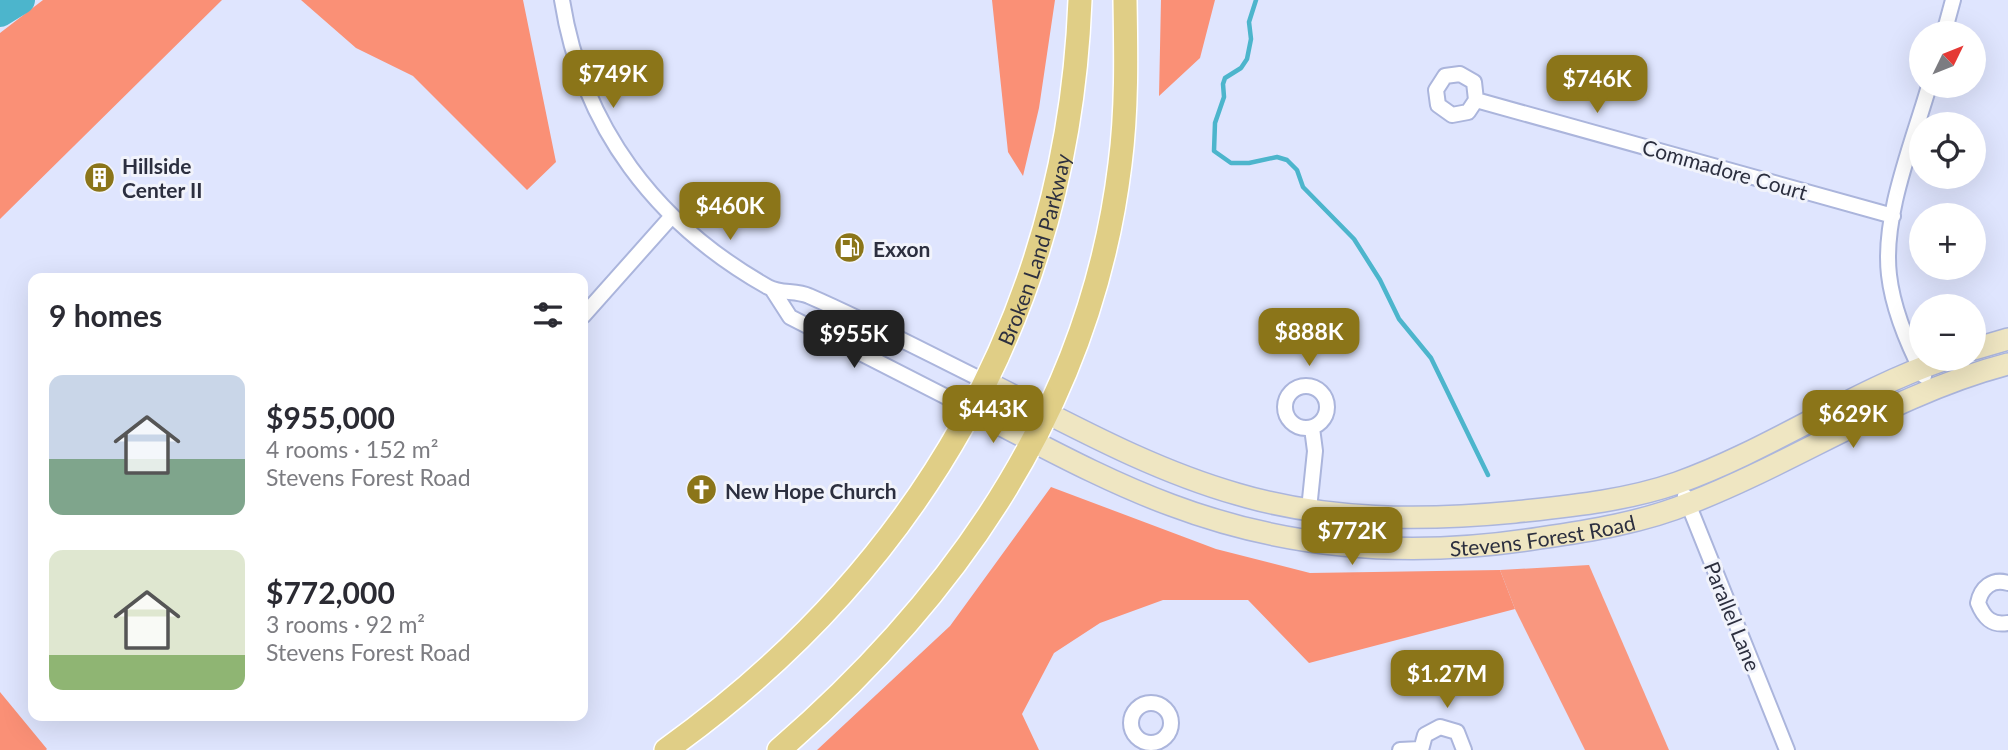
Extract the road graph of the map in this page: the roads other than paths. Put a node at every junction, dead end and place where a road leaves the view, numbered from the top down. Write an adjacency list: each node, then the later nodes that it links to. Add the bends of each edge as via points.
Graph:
1 (562, 0): 8 (street, Stevens Forest Road, via 579,72 598,118 628,166)
2 (1080, 0): 18 (main road, Broken Land Parkway, via 1072,100 1052,201)
3 (1125, 0): 21 (main road, via 1124,114 1109,229 1076,345)
4 (1953, 0): 5 (street)
5 (1947, 21)
6 (1926, 98): 9 (street)
7 (1476, 100): 9 (street, Commadore Court)
8 (672, 216): 10 (street, Stevens Forest Road, via 722,258); 11 (street)
9 (1893, 216): 13 (street, via 1888,248 1891,286)
10 (772, 289): 18 (street, Stevens Forest Road, via 805,294); 20 (street, Stevens Forest Road, via 790,317)
11 (588, 310)
12 (2008, 339): 14 (street)
13 (1909, 344)
14 (1986, 345)
15 (2008, 364): 19 (street, Stevens Forest Road)
16 (1914, 371): 24 (street, Stevens Forest Road)
17 (1922, 371): 19 (street)
18 (986, 382): 20 (main road, Broken Land Parkway); 21 (street, Stevens Forest Road)
19 (1931, 390): 25 (street, Stevens Forest Road)
20 (972, 410): 23 (street, Stevens Forest Road); 30 (main road, Broken Land Parkway, via 904,521 842,597 776,663)
21 (1048, 413): 23 (main road); 26 (street, Stevens Forest Road, via 1182,475 1238,494)
22 (1311, 428): 26 (street, via 1316,440)
23 (1034, 442): 25 (street, Stevens Forest Road, via 1170,505 1271,534 1349,546 1429,550 1491,546 1616,524); 31 (main road, via 989,517 921,610 851,686)
24 (1679, 482): 25 (street, Parallel Lane); 26 (street, Stevens Forest Road, via 1568,506 1432,519)
25 (1688, 504): 34 (street, Parallel Lane)
26 (1309, 509)
27 (2008, 583): 28 (street, via 1987,586 1978,604 1992,623)
28 (2008, 623)
29 (1421, 749): 32 (street); 33 (street, via 1426,735 1440,727 1457,732)
30 (666, 750)
31 (779, 750)
32 (1400, 750)
33 (1464, 750)
34 (1787, 750)

